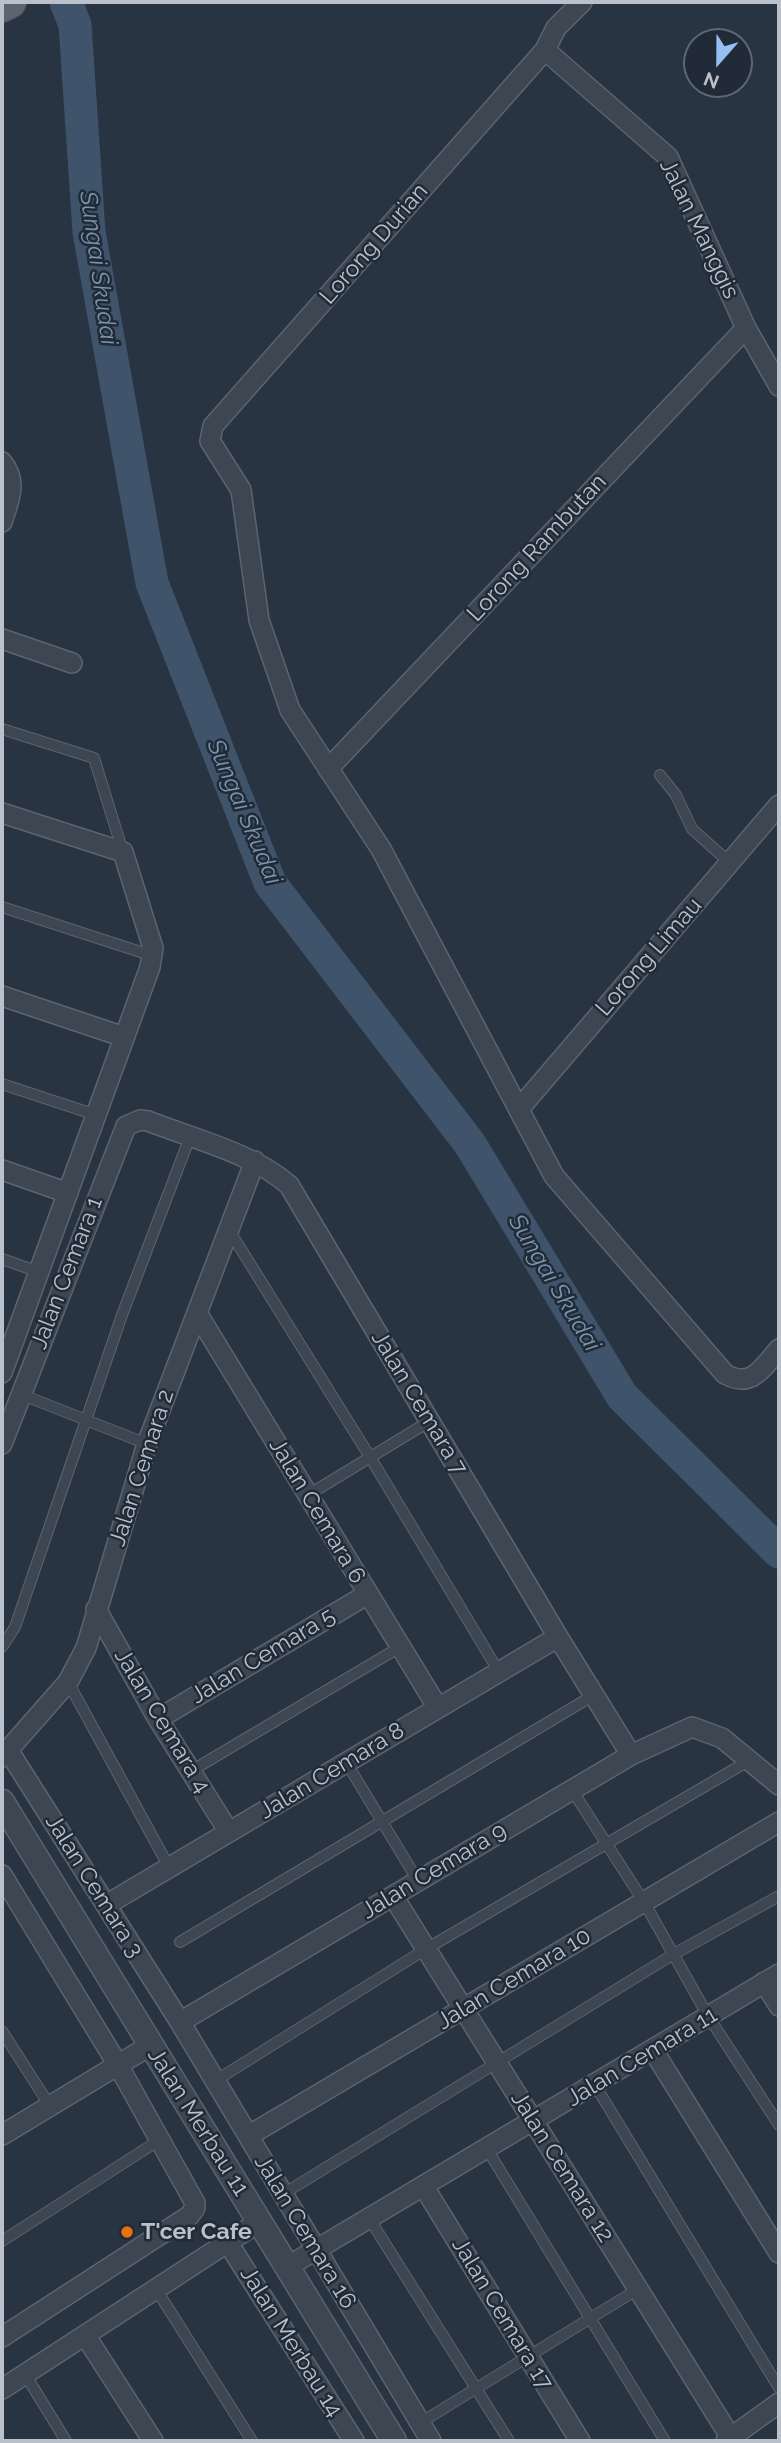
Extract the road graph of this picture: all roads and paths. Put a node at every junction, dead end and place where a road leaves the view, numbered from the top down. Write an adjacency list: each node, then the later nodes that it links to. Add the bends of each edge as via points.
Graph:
1 (10, 2): 3 (main road)
2 (582, 2): 4 (street, via 556,28)
3 (2, 6)
4 (545, 50): 5 (street, Jalan Manggis, via 668,157); 12 (street, Lorong Durian, via 213,426 210,441 241,490 259,620 290,710)
5 (746, 328): 6 (street, Jalan Manggis); 12 (street, Lorong Rambutan)
6 (779, 386)
7 (2, 462): 8 (street, via 11,477 12,494)
8 (2, 522)
9 (2, 639): 10 (street)
10 (72, 663)
11 (2, 729): 16 (lane, via 94,758)
12 (328, 769): 23 (street, via 381,849)
13 (660, 775): 17 (lane, via 676,795 692,829)
14 (779, 805): 17 (street, Lorong Limau)
15 (2, 813): 16 (street)
16 (123, 852): 19 (street)
17 (730, 863): 23 (street, Lorong Limau)
18 (2, 907): 19 (lane)
19 (153, 957): 21 (street)
20 (2, 996): 21 (street)
21 (124, 1037): 24 (street)
22 (2, 1084): 24 (lane)
23 (519, 1109): 35 (street, via 554,1177 725,1374 740,1380 754,1377)
24 (96, 1115): 29 (street)
25 (148, 1121): 26 (street, Jalan Cemara 7); 37 (street, Jalan Cemara 1, via 132,1122 122,1133)
26 (190, 1137): 27 (street, Jalan Cemara 7); 38 (lane)
27 (255, 1161): 30 (street, Jalan Cemara 2); 39 (street, Jalan Cemara 7, via 289,1185)
28 (2, 1170): 29 (street)
29 (68, 1193): 32 (street)
30 (229, 1230): 33 (street, Jalan Cemara 2); 42 (lane)
31 (2, 1259): 32 (lane)
32 (39, 1272): 34 (street)
33 (197, 1313): 41 (street, Jalan Cemara 2); 43 (street, Jalan Cemara 6)
34 (6, 1347): 36 (street)
35 (779, 1349)
36 (2, 1373)
37 (20, 1394): 38 (lane); 40 (street, Jalan Cemara 1)
38 (85, 1419): 41 (lane); 47 (lane, via 15,1627)
39 (430, 1421): 42 (lane); 46 (street, Jalan Cemara 7)
40 (2, 1444)
41 (146, 1444): 45 (street, Jalan Cemara 2)
42 (370, 1457): 43 (lane); 49 (lane)
43 (307, 1495): 44 (street, Jalan Cemara 6)
44 (368, 1594): 48 (street, Jalan Cemara 6); 53 (street, Jalan Cemara 5)
45 (96, 1609): 50 (street, Jalan Cemara 2, via 86,1648); 53 (street, Jalan Cemara 4)
46 (558, 1637): 49 (street, Jalan Cemara 8); 51 (street, Jalan Cemara 7)
47 (2, 1647)
48 (400, 1647): 52 (street, Jalan Cemara 6); 58 (lane)
49 (499, 1672): 52 (street, Jalan Cemara 8)
50 (68, 1682): 54 (street, Jalan Cemara 2); 66 (lane)
51 (594, 1695): 55 (street, Jalan Cemara 7); 62 (lane)
52 (438, 1708): 57 (street, Jalan Cemara 8)
53 (158, 1719): 58 (street, Jalan Cemara 4)
54 (5, 1753): 73 (street, Jalan Cemara 3)
55 (631, 1755): 56 (street, Jalan Cemara 9, via 692,1727 722,1738); 60 (street, Jalan Cemara 9)
56 (750, 1760): 59 (street); 65 (lane)
57 (346, 1762): 62 (lane); 64 (street, Jalan Cemara 8)
58 (191, 1771): 64 (street, Jalan Cemara 4)
59 (779, 1785)
60 (572, 1790): 65 (lane); 68 (street, Jalan Cemara 9)
61 (2, 1802): 83 (street, Jalan Merbau 11)
62 (382, 1821): 68 (lane); 74 (lane)
63 (779, 1822): 72 (street, Jalan Cemara 10)
64 (229, 1832): 66 (street, Jalan Cemara 8)
65 (606, 1846): 72 (lane); 75 (lane)
66 (169, 1867): 73 (street, Jalan Cemara 8)
67 (2, 1875): 71 (street)
68 (418, 1881): 69 (street, Jalan Cemara 9)
69 (393, 1896): 75 (street, Jalan Cemara 12); 81 (street, Jalan Cemara 9)
70 (779, 1896): 76 (lane)
71 (8, 1897): 86 (street)
72 (644, 1902): 76 (lane); 79 (street, Jalan Cemara 10)
73 (106, 1905): 81 (street, Jalan Cemara 3)
74 (180, 1942)
75 (426, 1948): 79 (street, Jalan Cemara 12); 87 (lane)
76 (674, 1954): 80 (lane); 85 (lane)
77 (772, 1978): 78 (street); 80 (street, Jalan Cemara 11)
78 (779, 2006)
79 (464, 2009): 85 (street, Jalan Cemara 12); 93 (street, Jalan Cemara 10)
80 (708, 2016): 84 (street, Jalan Cemara 11); 91 (lane)
81 (180, 2022): 87 (street, Jalan Cemara 16)
82 (2, 2031): 89 (lane)
83 (151, 2045): 86 (street); 99 (street, Jalan Merbau 11)
84 (653, 2050): 88 (street, Jalan Cemara 11); 103 (street)
85 (497, 2063): 90 (street, Jalan Cemara 12); 97 (lane)
86 (118, 2065): 89 (street); 94 (street)
87 (215, 2081): 93 (street, Jalan Cemara 16)
88 (594, 2085): 90 (street, Jalan Cemara 11); 112 (lane)
89 (50, 2106): 92 (street)
90 (534, 2122): 95 (street, Jalan Cemara 11); 106 (street, Jalan Cemara 12)
91 (779, 2125)
92 (2, 2135)
93 (248, 2136): 97 (street, Jalan Cemara 16)
94 (161, 2139): 100 (lane); 109 (street, via 193,2198 192,2212)
95 (487, 2149): 96 (street, Jalan Cemara 11); 107 (lane)
96 (424, 2187): 98 (street, Jalan Cemara 11); 110 (street, Jalan Cemara 17)
97 (283, 2194): 102 (street, Jalan Cemara 16)
98 (369, 2218): 102 (street, Jalan Cemara 11); 114 (lane)
99 (259, 2222): 101 (street); 104 (street, Jalan Merbau 11)
100 (2, 2241)
101 (228, 2243): 105 (street); 121 (street, Jalan Merbau 14)
102 (316, 2249): 104 (street, Jalan Cemara 11); 116 (street, Jalan Cemara 16)
103 (779, 2253)
104 (287, 2267): 122 (street, Jalan Merbau 11)
105 (156, 2289): 108 (street); 120 (lane)
106 (638, 2289): 107 (lane); 117 (street, Jalan Cemara 12)
107 (590, 2319): 110 (lane); 126 (lane)
108 (85, 2334): 111 (street); 119 (street)
109 (2, 2337)
110 (528, 2357): 114 (lane); 125 (street, Jalan Cemara 17)
111 (25, 2374): 113 (street); 118 (lane)
112 (779, 2388)
113 (2, 2389)
114 (476, 2389): 116 (lane); 124 (lane)
115 (779, 2403): 117 (street)
116 (420, 2423): 123 (street, Jalan Cemara 16)
117 (729, 2440)
118 (66, 2441)
119 (153, 2441)
120 (252, 2441)
121 (354, 2441)
122 (394, 2441)
123 (431, 2441)
124 (509, 2441)
125 (580, 2441)
126 (664, 2441)

